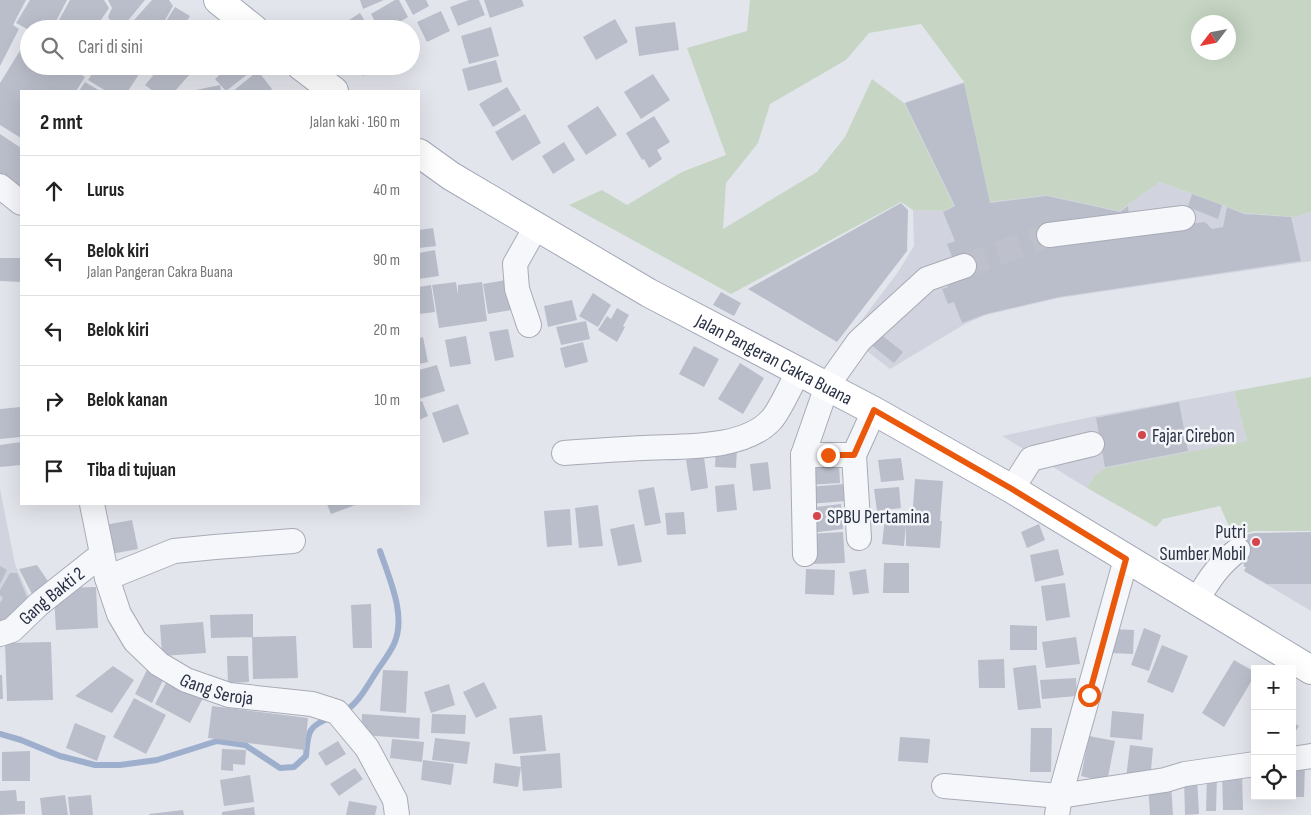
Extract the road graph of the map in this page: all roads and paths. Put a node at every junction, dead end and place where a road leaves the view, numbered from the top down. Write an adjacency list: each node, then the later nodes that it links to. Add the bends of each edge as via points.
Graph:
1 (218, 0): 2 (main road)
2 (243, 20)
3 (313, 75): 4 (main road)
4 (333, 90)
5 (420, 154): 9 (main road, Jalan Pangeran Cakra Buana)
6 (0, 186): 7 (street)
7 (20, 202)
8 (1183, 218): 10 (street)
9 (536, 227): 12 (street, via 515,264 517,289); 13 (main road, Jalan Pangeran Cakra Buana, via 649,293)
10 (1049, 236)
11 (964, 266): 14 (street, via 927,279 859,342)
12 (529, 324)
13 (798, 372): 14 (main road, Jalan Pangeran Cakra Buana); 17 (street, via 773,418 749,435 686,447)
14 (827, 386): 15 (main road, Jalan Pangeran Cakra Buana); 18 (street)
15 (874, 410): 19 (street); 20 (main road, Jalan Pangeran Cakra Buana)
16 (1092, 444): 20 (street)
17 (564, 453)
18 (802, 454): 19 (street); 25 (street)
19 (854, 455): 22 (street)
20 (1021, 474): 27 (main road, Jalan Pangeran Cakra Buana)
21 (92, 505): 26 (street, Gang Seroja)
22 (859, 538)
23 (293, 542): 28 (street, via 174,552)
24 (1238, 550): 29 (street, via 1226,559)
25 (805, 554)
26 (101, 555): 28 (street, Gang Seroja); 30 (street, Gang Bakti 2, via 12,630)
27 (1126, 559): 29 (main road, Jalan Pangeran Cakra Buana); 36 (street)
28 (107, 578): 37 (street, Gang Seroja, via 119,614 135,641 159,664 186,680 229,695 312,704 341,716 367,748 395,800)
29 (1206, 585): 31 (main road, Jalan Pangeran Cakra Buana)
30 (0, 634)
31 (1311, 670)
32 (1311, 756): 33 (street)
33 (1296, 758)
34 (1251, 765): 36 (street, via 1185,774)
35 (944, 786): 36 (street)
36 (1059, 805)
37 (397, 815)

